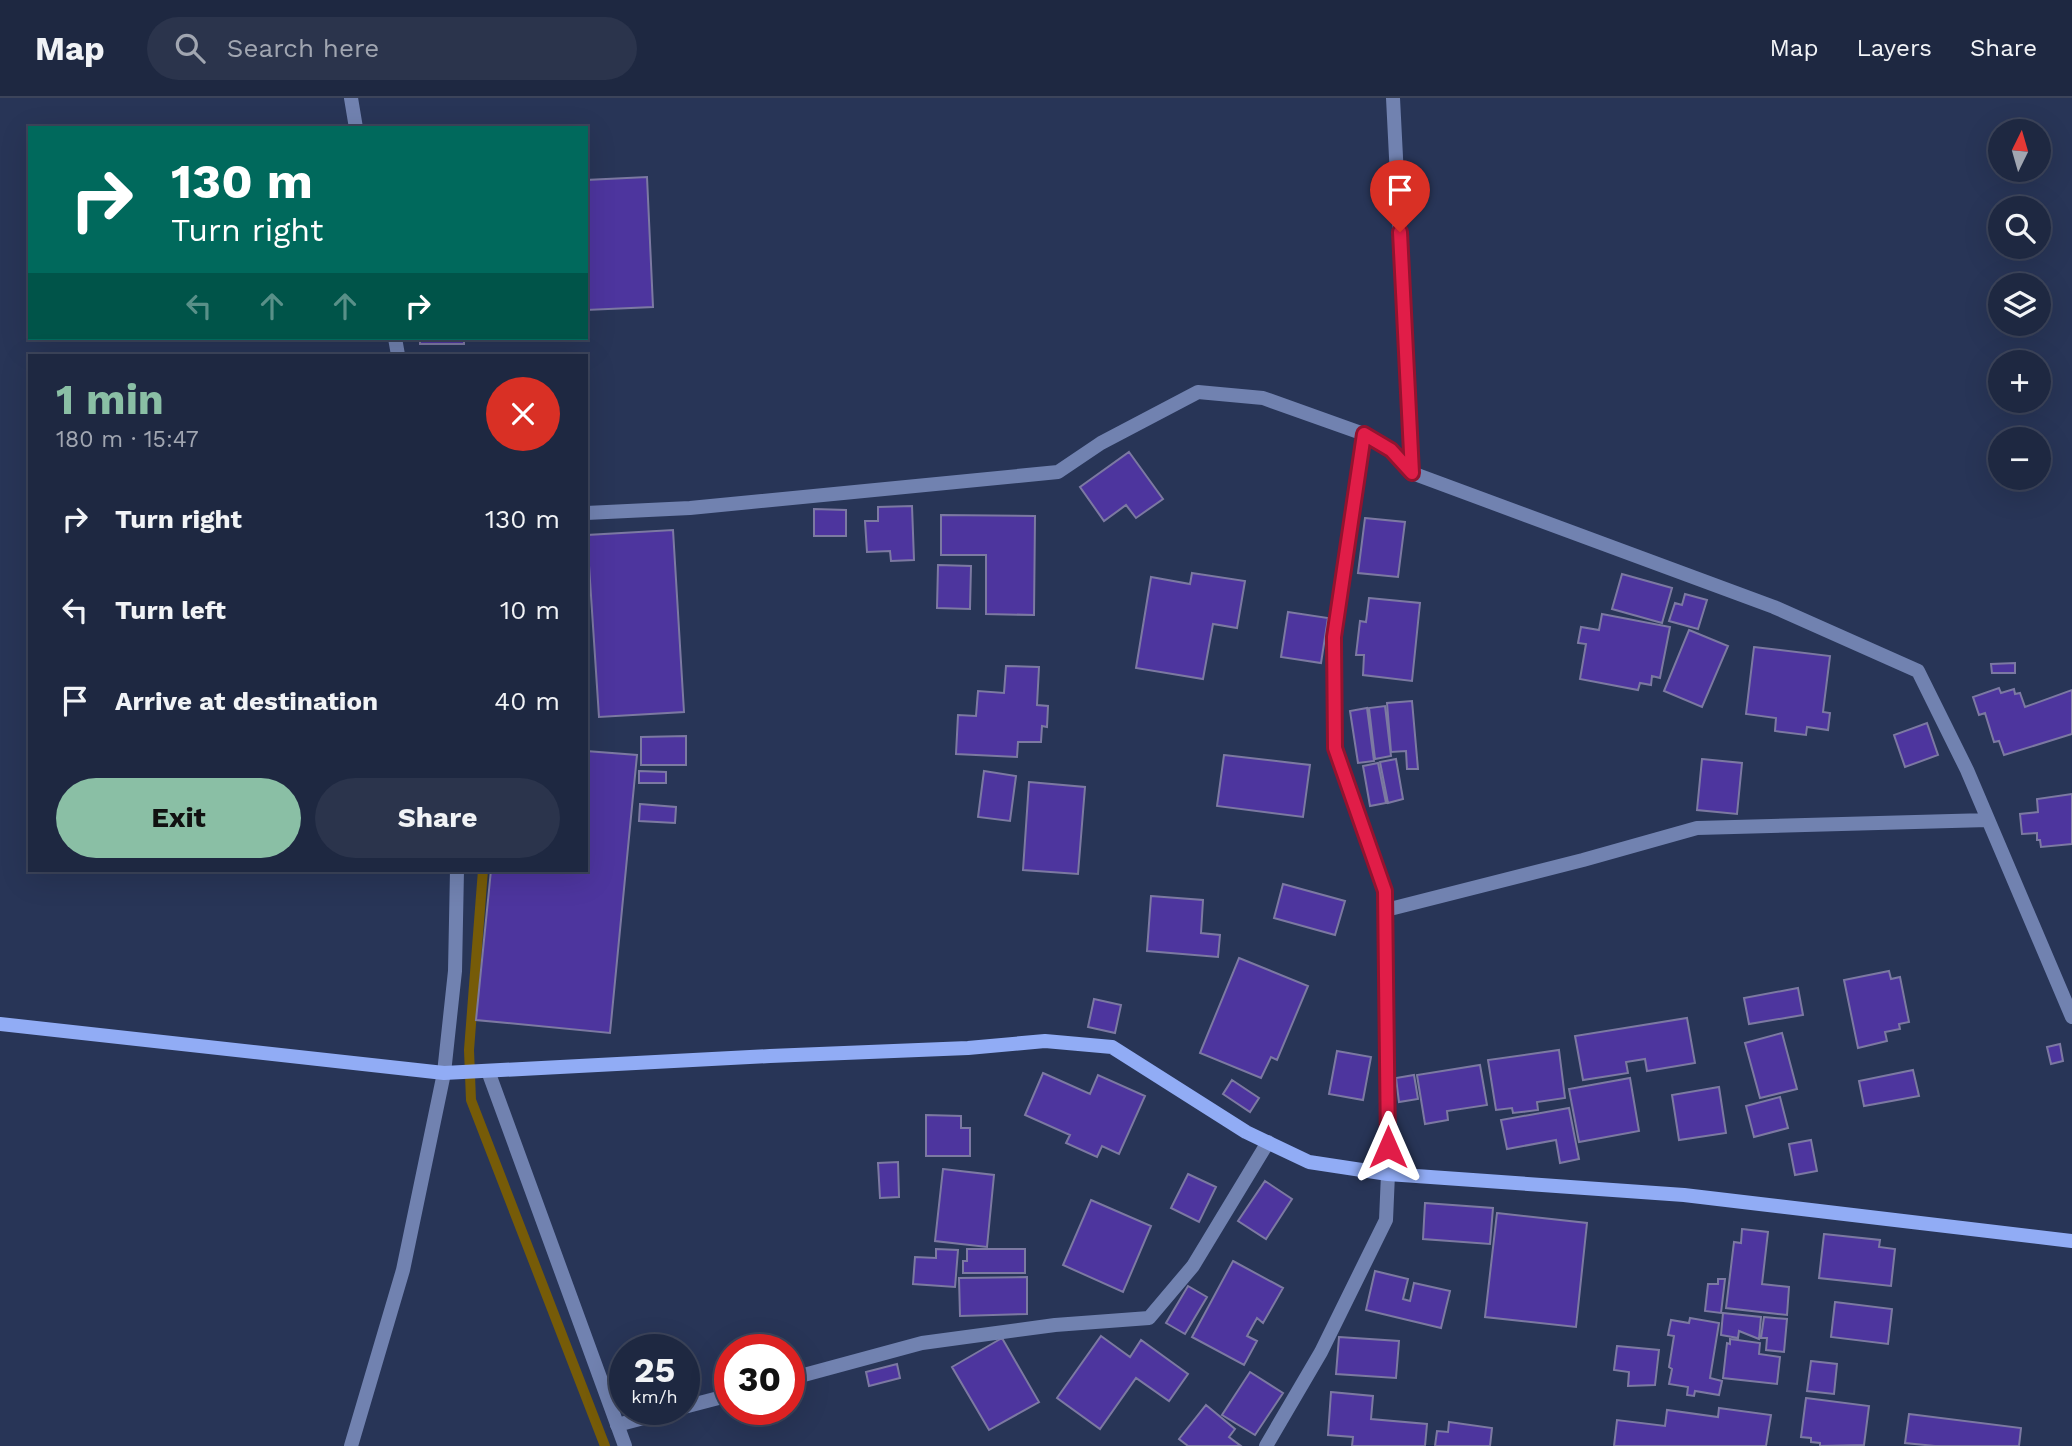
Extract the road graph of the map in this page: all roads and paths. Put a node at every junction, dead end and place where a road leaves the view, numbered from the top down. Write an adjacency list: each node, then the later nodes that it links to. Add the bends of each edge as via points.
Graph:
1 (351, 98): 3 (street)
2 (1393, 98): 5 (street)
3 (356, 126)
4 (1364, 434): 5 (street, via 1391,450); 6 (street, via 1263,398 1198,392 1101,443 1058,472 691,508); 9 (street, via 1334,637 1335,748 1385,891)
5 (1412, 473): 7 (street, via 1774,607 1918,671)
6 (588, 513)
7 (1988, 820): 9 (street, via 1697,828); 10 (street)
8 (457, 872): 13 (street, via 455,971)
9 (1386, 910): 15 (street)
10 (2072, 1017)
11 (0, 1024): 13 (street)
12 (482, 1071): 13 (street); 14 (street, via 1045,1041 1099,1045 1112,1047); 18 (street)
13 (444, 1073): 20 (street, via 403,1270)
14 (1268, 1142): 15 (street, via 1309,1162); 17 (street, via 1193,1266 1149,1318 922,1343)
15 (1388, 1174): 16 (street, via 1684,1195); 22 (street, via 1386,1220 1321,1352)
16 (2072, 1241)
17 (805, 1375)
18 (609, 1404)
19 (617, 1425): 21 (street)
20 (351, 1446)
21 (625, 1446)
22 (1266, 1446)

